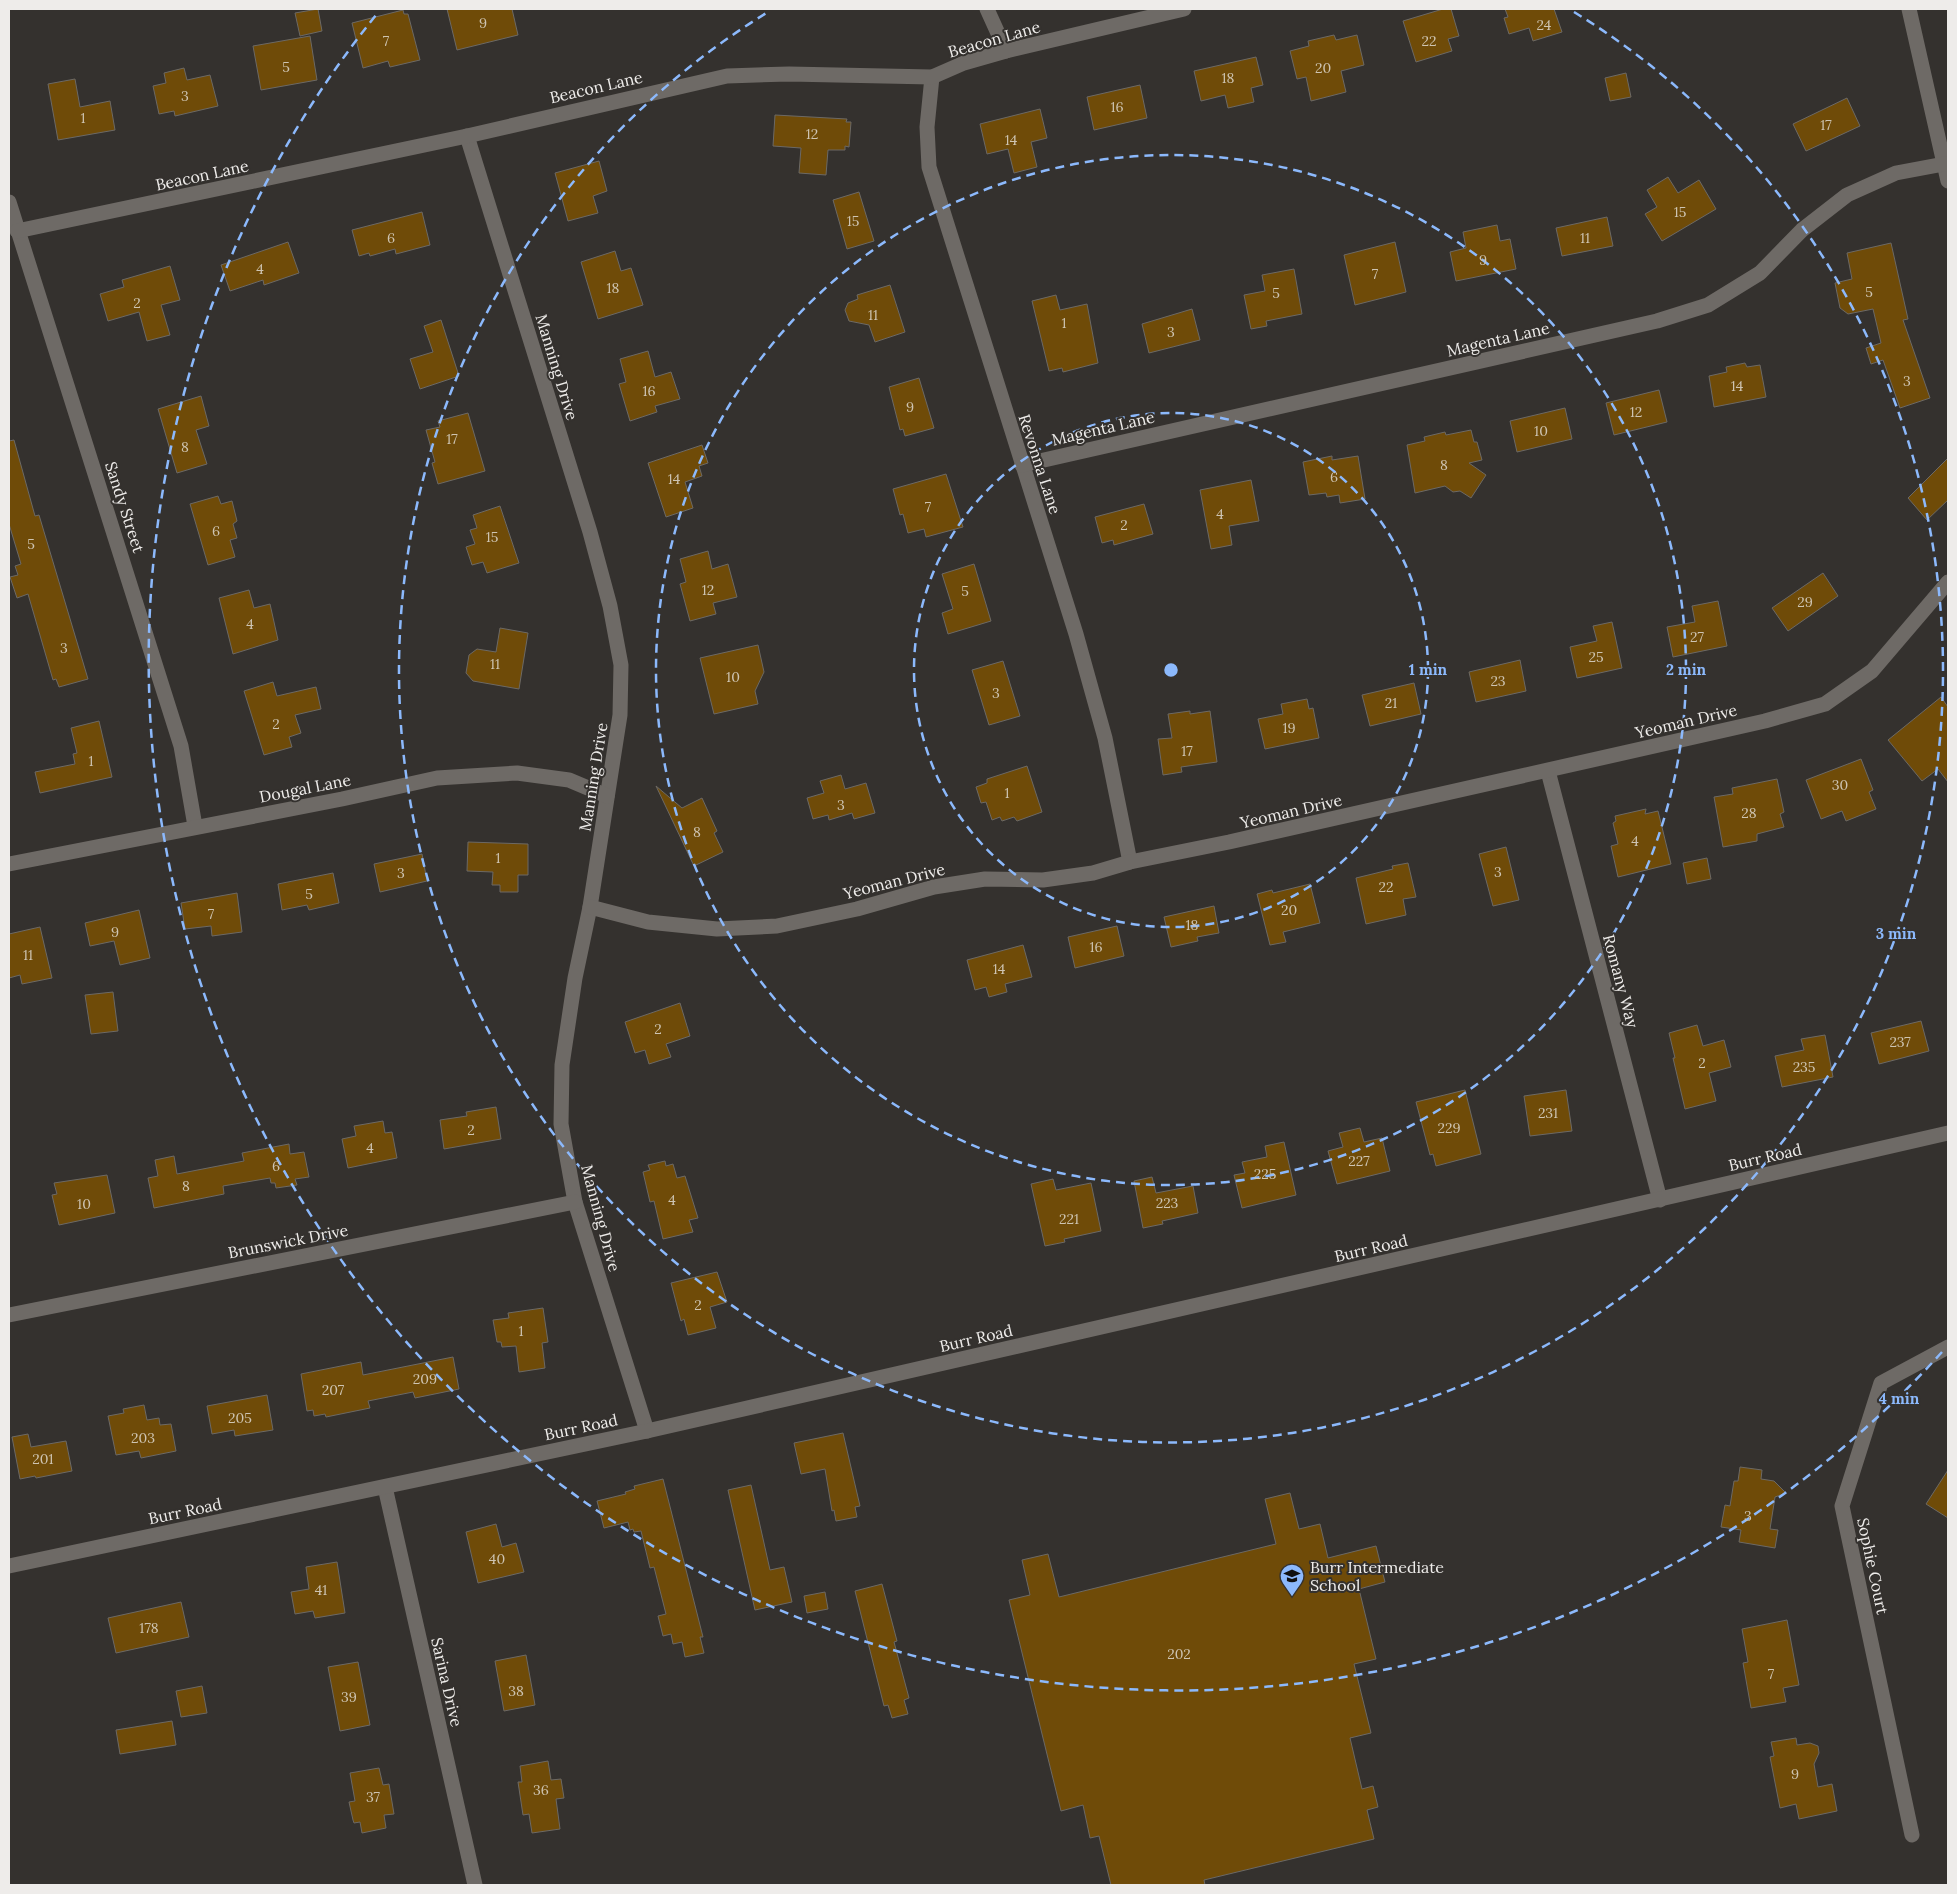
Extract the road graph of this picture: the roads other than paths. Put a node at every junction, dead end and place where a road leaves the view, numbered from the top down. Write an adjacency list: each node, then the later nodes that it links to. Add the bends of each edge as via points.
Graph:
1 (988, 9): 4 (street)
2 (1184, 9): 4 (street, Beacon Lane)
3 (1909, 9): 7 (street)
4 (1006, 51): 5 (street, Beacon Lane, via 964,63)
5 (932, 77): 6 (street, Beacon Lane, via 727,76); 11 (street, Revonna Lane, via 927,128 929,167)
6 (467, 136): 10 (street, Beacon Lane); 14 (street, Manning Drive, via 610,606 621,665 620,715)
7 (1944, 164): 8 (street); 11 (street, Magenta Lane, via 1896,174 1847,195 1802,230 1760,273 1708,305 1657,321)
8 (1948, 181)
9 (9, 202): 10 (street, Sandy Street)
10 (17, 231): 15 (street, Sandy Street, via 173,718)
11 (1022, 465): 16 (street, Revonna Lane, via 1076,634 1105,738)
12 (1948, 582): 13 (street, Yeoman Drive, via 1872,672 1825,704)
13 (1548, 772): 16 (street, Yeoman Drive); 20 (street, Romany Way)
14 (607, 796): 15 (street, Dougal Lane, via 569,780 517,773 437,778); 18 (street, Manning Drive)
15 (195, 826): 17 (street, Dougal Lane)
16 (1130, 862): 18 (street, Yeoman Drive, via 1043,880 985,879 934,887 857,909 777,926 717,929 648,922)
17 (9, 864)
18 (590, 907): 21 (street, Manning Drive, via 562,1065 561,1124)
19 (1948, 1133): 20 (street, Burr Road)
20 (1660, 1200): 24 (street, Burr Road)
21 (575, 1202): 22 (street, Brunswick Drive); 24 (street, Manning Drive)
22 (9, 1314)
23 (1948, 1346): 27 (street, Sophie Court, via 1881,1383 1842,1506)
24 (647, 1431): 25 (street, Burr Road)
25 (385, 1487): 26 (street, Burr Road); 28 (street, Sarina Drive)
26 (9, 1566)
27 (1912, 1835)
28 (475, 1885)

